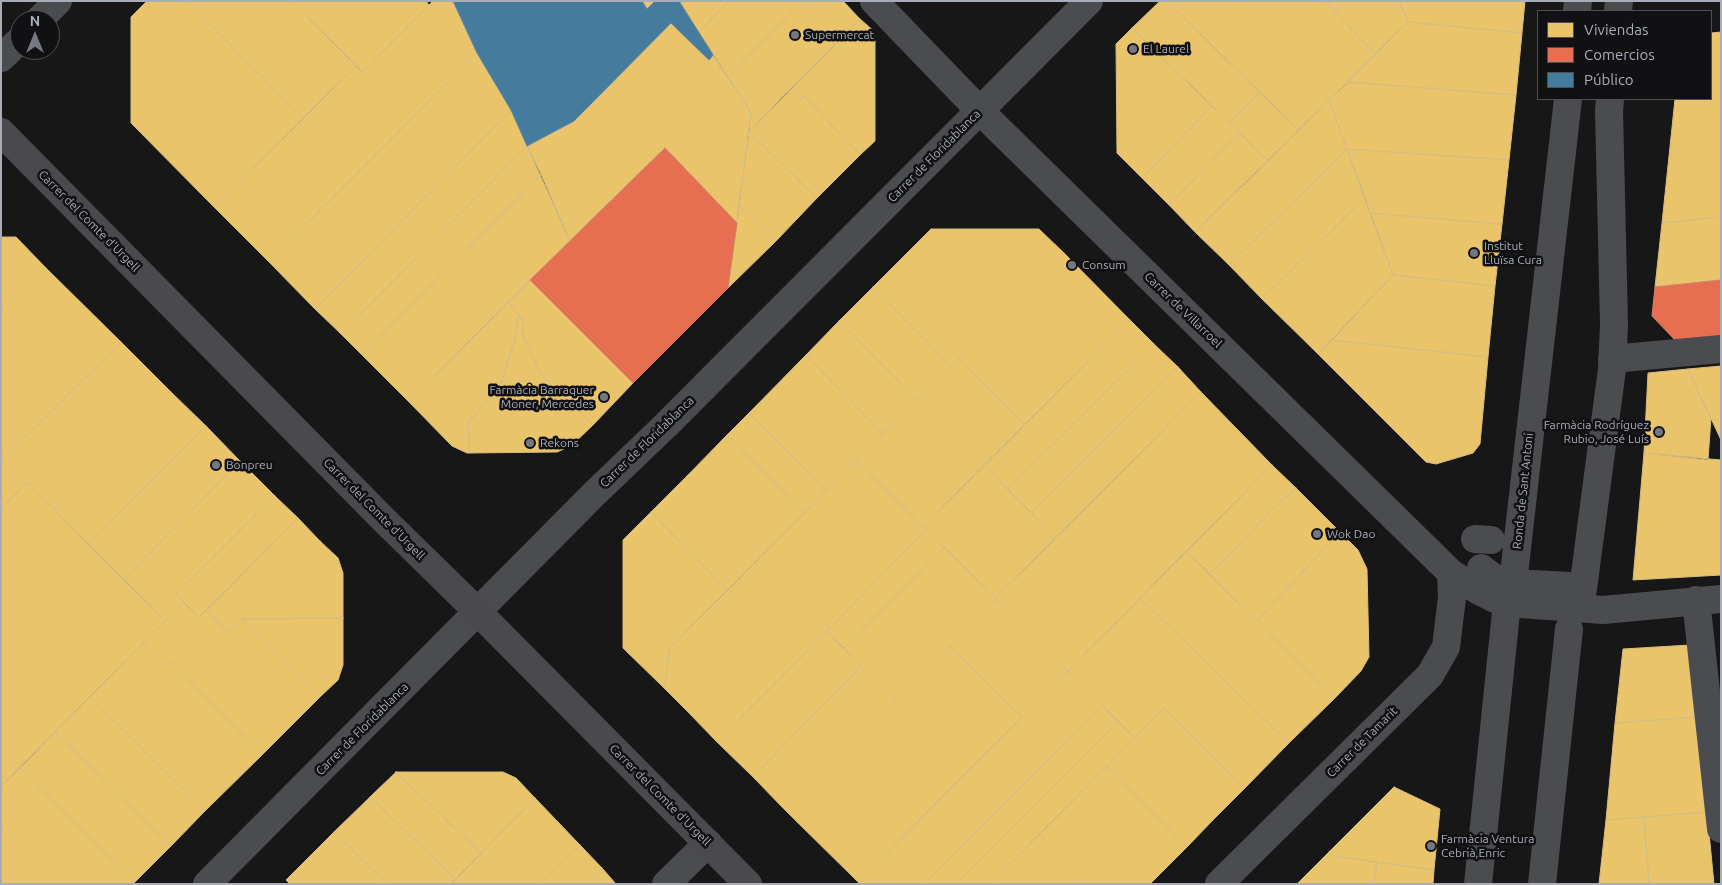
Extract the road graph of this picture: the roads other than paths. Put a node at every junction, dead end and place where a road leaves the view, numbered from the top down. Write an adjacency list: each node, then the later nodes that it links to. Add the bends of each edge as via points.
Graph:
1 (58, 1): 4 (street)
2 (874, 1): 7 (street, Carrer de Villarroel)
3 (1089, 1): 7 (street, Carrer de Floridablanca)
4 (49, 10)
5 (1568, 100): 13 (street, Ronda de Sant Antoni)
6 (1610, 100): 10 (street)
7 (980, 111): 12 (street, Carrer de Villarroel); 15 (street, Carrer de Floridablanca)
8 (1, 132): 15 (main road, Carrer del Comte d'Urgell)
9 (1721, 349): 10 (street)
10 (1612, 359): 13 (street, via 1583,589 1570,586)
11 (1481, 568): 13 (street)
12 (1451, 573): 13 (street, Carrer de Villarroel, via 1493,598); 23 (street, Carrer de Tamarit, via 1452,598 1446,647 1430,675)
13 (1510, 593): 14 (street, via 1603,610); 24 (street, Ronda de Sant Antoni)
14 (1709, 600): 17 (street)
15 (478, 612): 19 (main road, Carrer del Comte d'Urgell); 20 (street, Carrer de Floridablanca)
16 (1569, 629): 25 (street)
17 (1715, 711): 18 (street)
18 (1721, 829)
19 (708, 843): 21 (street); 22 (main road, Carrer del Comte d'Urgell)
20 (207, 884)
21 (666, 884)
22 (748, 884)
23 (1219, 884)
24 (1478, 884)
25 (1542, 884)

